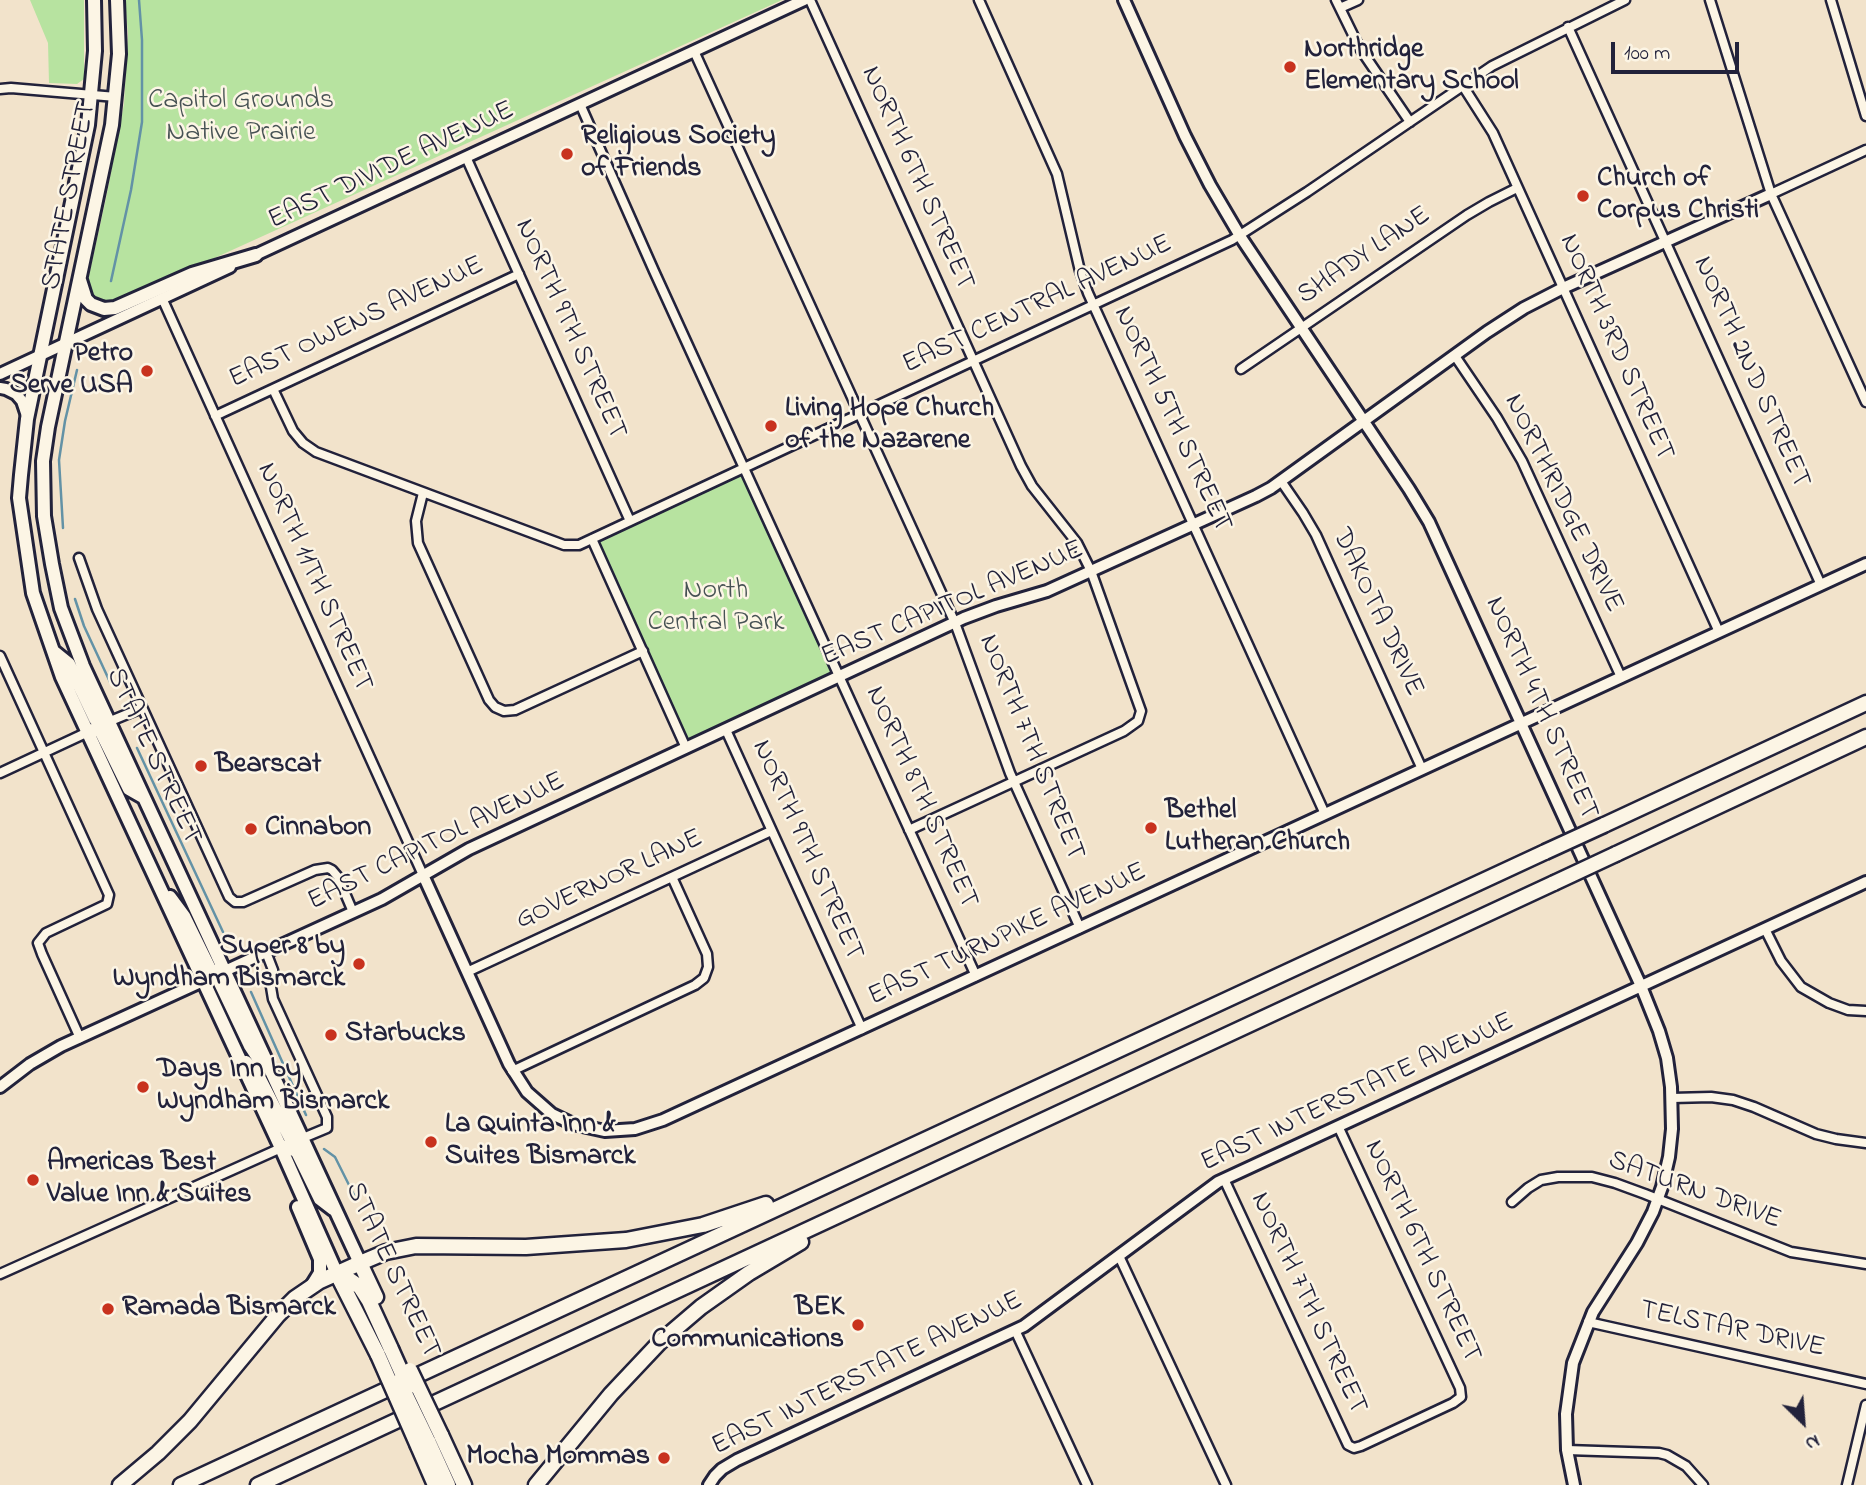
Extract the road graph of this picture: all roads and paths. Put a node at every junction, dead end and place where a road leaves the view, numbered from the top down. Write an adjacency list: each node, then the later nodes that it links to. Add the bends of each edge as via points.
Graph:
1 (94, 0): 16 (main road, STATE STREET)
2 (117, 0): 17 (main road, STATE STREET)
3 (804, 0): 13 (street, EAST DIVIDE AVENUE)
4 (810, 0): 37 (street, NORTH 6TH STREET)
5 (979, 0): 32 (street, NORTH 5TH STREET, via 1057,174)
6 (1124, 0): 25 (street, NORTH 4TH STREET, via 1204,174)
7 (1359, 0): 11 (street)
8 (1625, 0): 12 (street, EAST CENTRAL AVENUE)
9 (1710, 0): 24 (street)
10 (1831, 0): 19 (street)
11 (1338, 4): 20 (street, via 1359,47)
12 (1568, 27): 14 (street, EAST CENTRAL AVENUE, via 1498,62); 26 (street, NORTH 2ND STREET)
13 (694, 51): 18 (street, EAST DIVIDE AVENUE); 43 (street, NORTH 7TH STREET)
14 (1463, 86): 20 (street, EAST CENTRAL AVENUE); 23 (street, NORTH 3RD STREET, via 1488,122)
15 (1, 87): 16 (street)
16 (92, 95): 17 (street); 35 (main road, STATE STREET)
17 (116, 97): 29 (main road, STATE STREET)
18 (580, 104): 22 (street, EAST DIVIDE AVENUE); 47 (street, NORTH 8TH STREET)
19 (1866, 116)
20 (1410, 122): 25 (street, EAST CENTRAL AVENUE)
21 (1866, 150): 24 (street, EAST CAPITOL AVENUE)
22 (466, 157): 27 (street, EAST DIVIDE AVENUE); 28 (street, NORTH 9TH STREET)
23 (1517, 188): 30 (street, NORTH 3RD STREET); 33 (street, SHADY LANE, via 1478,208)
24 (1771, 194): 26 (street, EAST CAPITOL AVENUE); 42 (street)
25 (1240, 236): 32 (street, EAST CENTRAL AVENUE); 33 (street, NORTH 4TH STREET)
26 (1666, 242): 30 (street, EAST CAPITOL AVENUE); 56 (street, NORTH 2ND STREET)
27 (256, 255): 29 (main road, via 191,274 115,308 91,304); 31 (street, EAST DIVIDE AVENUE)
28 (519, 274): 41 (street, EAST OWENS AVENUE); 50 (street, NORTH 9TH STREET)
29 (80, 280): 34 (main road, STATE STREET)
30 (1563, 288): 36 (street, EAST CAPITOL AVENUE, via 1524,308); 58 (street, NORTH 3RD STREET)
31 (162, 298): 34 (street, EAST DIVIDE AVENUE); 44 (street, NORTH 11TH STREET)
32 (1093, 306): 37 (street, EAST CENTRAL AVENUE); 51 (street, NORTH 5TH STREET)
33 (1301, 327): 38 (street, SHADY LANE); 46 (street, NORTH 4TH STREET)
34 (66, 343): 35 (street, EAST DIVIDE AVENUE); 66 (main road, STATE STREET, via 43,461 44,516 66,622)
35 (41, 356): 39 (street, EAST DIVIDE AVENUE); 45 (main road, STATE STREET)
36 (1455, 356): 46 (street, EAST CAPITOL AVENUE); 63 (street, NORTHRIDGE DRIVE, via 1518,455)
37 (974, 361): 43 (street, EAST CENTRAL AVENUE); 55 (street, NORTH 6TH STREET, via 1028,479 1077,543)
38 (1241, 369)
39 (0, 374)
40 (0, 388): 45 (street, via 16,394)
41 (273, 389): 44 (street, EAST OWENS AVENUE); 49 (street, EAST CENTRAL AVENUE, via 293,431 312,450)
42 (1866, 402)
43 (859, 414): 47 (street, EAST CENTRAL AVENUE); 57 (street, NORTH 7TH STREET)
44 (215, 416): 80 (street, NORTH 11TH STREET)
45 (27, 419): 59 (main road, STATE STREET, via 19,498 33,593)
46 (1364, 421): 48 (street, EAST CAPITOL AVENUE); 67 (street, NORTH 4TH STREET, via 1429,523)
47 (745, 468): 50 (street, EAST CENTRAL AVENUE); 62 (street, NORTH 8TH STREET)
48 (1281, 481): 51 (street, EAST CAPITOL AVENUE); 73 (street, DAKOTA DRIVE, via 1316,535)
49 (423, 493): 52 (street, EAST CENTRAL AVENUE, via 565,545); 60 (street, via 416,521 418,543 495,707 515,710)
50 (630, 521): 52 (street, EAST CENTRAL AVENUE)
51 (1194, 525): 55 (street, EAST CAPITOL AVENUE); 77 (street, NORTH 5TH STREET)
52 (592, 539): 60 (street)
53 (79, 558): 65 (street)
54 (1866, 564): 56 (street, EAST TURNPIKE AVENUE)
55 (1091, 571): 57 (street, EAST CAPITOL AVENUE); 75 (street, NORTH 6TH STREET, via 1138,699 1140,717 1125,731)
56 (1821, 584): 58 (street, EAST TURNPIKE AVENUE)
57 (955, 623): 62 (street, EAST CAPITOL AVENUE); 75 (street, NORTH 7TH STREET)
58 (1719, 632): 63 (street, EAST TURNPIKE AVENUE)
59 (53, 651): 66 (main road, via 69,664 98,723); 69 (main road, STATE STREET)
60 (643, 651): 71 (street)
61 (0, 656): 72 (street)
62 (840, 676): 68 (street, EAST CAPITOL AVENUE); 78 (street, NORTH 8TH STREET)
63 (1621, 677): 67 (street, EAST TURNPIKE AVENUE)
64 (1866, 703): 98 (highway, bridge)
65 (142, 708): 66 (street); 83 (street, via 232,900 247,901 328,868 338,877)
66 (108, 722): 76 (main road, STATE STREET)
67 (1521, 723): 73 (street, EAST TURNPIKE AVENUE); 90 (street, NORTH 4TH STREET)
68 (726, 730): 71 (street, EAST CAPITOL AVENUE); 79 (street, NORTH 9TH STREET)
69 (88, 732): 72 (street); 76 (main road, via 102,733 129,789); 88 (main road, STATE STREET, via 155,877)
70 (1866, 737): 104 (highway, bridge)
71 (686, 748): 80 (street, EAST CAPITOL AVENUE)
72 (44, 753): 74 (street); 93 (street, via 108,891 109,900 102,906 40,939 39,948)
73 (1422, 769): 77 (street, EAST TURNPIKE AVENUE)
74 (0, 773)
75 (1014, 783): 78 (street); 84 (street, NORTH 7TH STREET)
76 (143, 797): 88 (main road, STATE STREET)
77 (1325, 814): 84 (street, EAST TURNPIKE AVENUE)
78 (909, 830): 89 (street, NORTH 8TH STREET)
79 (771, 831): 81 (street, GOVERNOR LANE); 92 (street, NORTH 9TH STREET)
80 (423, 875): 83 (street, EAST CAPITOL AVENUE); 87 (street, EAST TURNPIKE AVENUE)
81 (672, 877): 87 (street, GOVERNOR LANE); 95 (street, via 707,954 704,978)
82 (1866, 882): 85 (street, EAST INTERSTATE AVENUE)
83 (353, 912): 86 (street, EAST CAPITOL AVENUE)
84 (1080, 928): 89 (street, EAST TURNPIKE AVENUE)
85 (1765, 929): 90 (street, EAST INTERSTATE AVENUE); 91 (street, via 1801,987 1839,1007)
86 (265, 952): 88 (street, EAST CAPITOL AVENUE); 100 (street, via 273,970 274,999 327,1117 327,1128)
87 (467, 972): 95 (street, EAST TURNPIKE AVENUE)
88 (214, 975): 93 (street, EAST CAPITOL AVENUE); 94 (main road, STATE STREET); 100 (main road, STATE STREET)
89 (976, 976): 92 (street, EAST TURNPIKE AVENUE)
90 (1641, 986): 97 (street, NORTH 4TH STREET, via 1663,1044); 99 (street, EAST INTERSTATE AVENUE)
91 (1866, 1011)
92 (862, 1029): 95 (street, EAST TURNPIKE AVENUE, via 663,1120 625,1131 595,1130 562,1120 535,1101)
93 (80, 1038): 96 (street, EAST CAPITOL AVENUE, via 40,1058)
94 (235, 1048): 100 (main road, via 260,1079 290,1138); 102 (main road, STATE STREET)
95 (512, 1071)
96 (0, 1087)
97 (1672, 1098): 101 (street, via 1733,1100 1816,1134); 106 (street, NORTH 4TH STREET, via 1668,1165)
98 (996, 1107): 110 (highway, via 755,1209 687,1229 579,1245 416,1246); 124 (highway)
99 (1338, 1126): 105 (street, EAST INTERSTATE AVENUE); 121 (street, NORTH 6TH STREET, via 1461,1397)
100 (303, 1138): 108 (main road, STATE STREET)
101 (1866, 1143)
102 (281, 1149): 103 (main road, STATE STREET); 108 (main road, via 288,1146 297,1152 320,1199); 112 (street)
103 (288, 1163): 113 (main road, STATE STREET); 114 (main road, via 294,1196 320,1259 320,1273)
104 (951, 1163): 125 (highway); 130 (highway, via 819,1231 701,1307 635,1367)
105 (1224, 1179): 109 (street, EAST INTERSTATE AVENUE); 121 (street, NORTH 7TH STREET)
106 (1658, 1199): 107 (street, SATURN DRIVE, via 1604,1180 1570,1176 1541,1180); 111 (street, SATURN DRIVE, via 1791,1252); 115 (street, NORTH 4TH STREET, via 1643,1233)
107 (1512, 1202)
108 (336, 1212): 110 (main road, STATE STREET)
109 (1119, 1256): 116 (street, EAST INTERSTATE AVENUE); 133 (street)
110 (360, 1263): 113 (highway); 117 (highway, STATE STREET)
111 (1866, 1264)
112 (0, 1274)
113 (337, 1274): 114 (highway); 117 (highway, STATE STREET, via 354,1307); 117 (highway, via 360,1287)
114 (312, 1286): 123 (highway, via 278,1315 185,1426)
115 (1588, 1322): 118 (street, TELSTAR DRIVE); 122 (street, NORTH 4TH STREET, via 1570,1379)
116 (1015, 1330): 131 (street, EAST INTERSTATE AVENUE, via 737,1460); 132 (street)
117 (388, 1351): 120 (highway, STATE STREET, bridge); 120 (highway, STATE STREET, bridge)
118 (1866, 1384)
119 (1866, 1405): 136 (street)
120 (430, 1440): 126 (highway, STATE STREET); 127 (highway); 128 (highway); 129 (highway, STATE STREET)
121 (1351, 1447)
122 (1567, 1450): 134 (street, NORTH 4TH STREET); 135 (street, via 1667,1455 1686,1466)
123 (120, 1485)
124 (181, 1485)
125 (258, 1485)
126 (435, 1485)
127 (447, 1485)
128 (458, 1485)
129 (464, 1485)
130 (536, 1485)
131 (709, 1485)
132 (1087, 1485)
133 (1226, 1485)
134 (1574, 1485)
135 (1703, 1485)
136 (1847, 1485)

